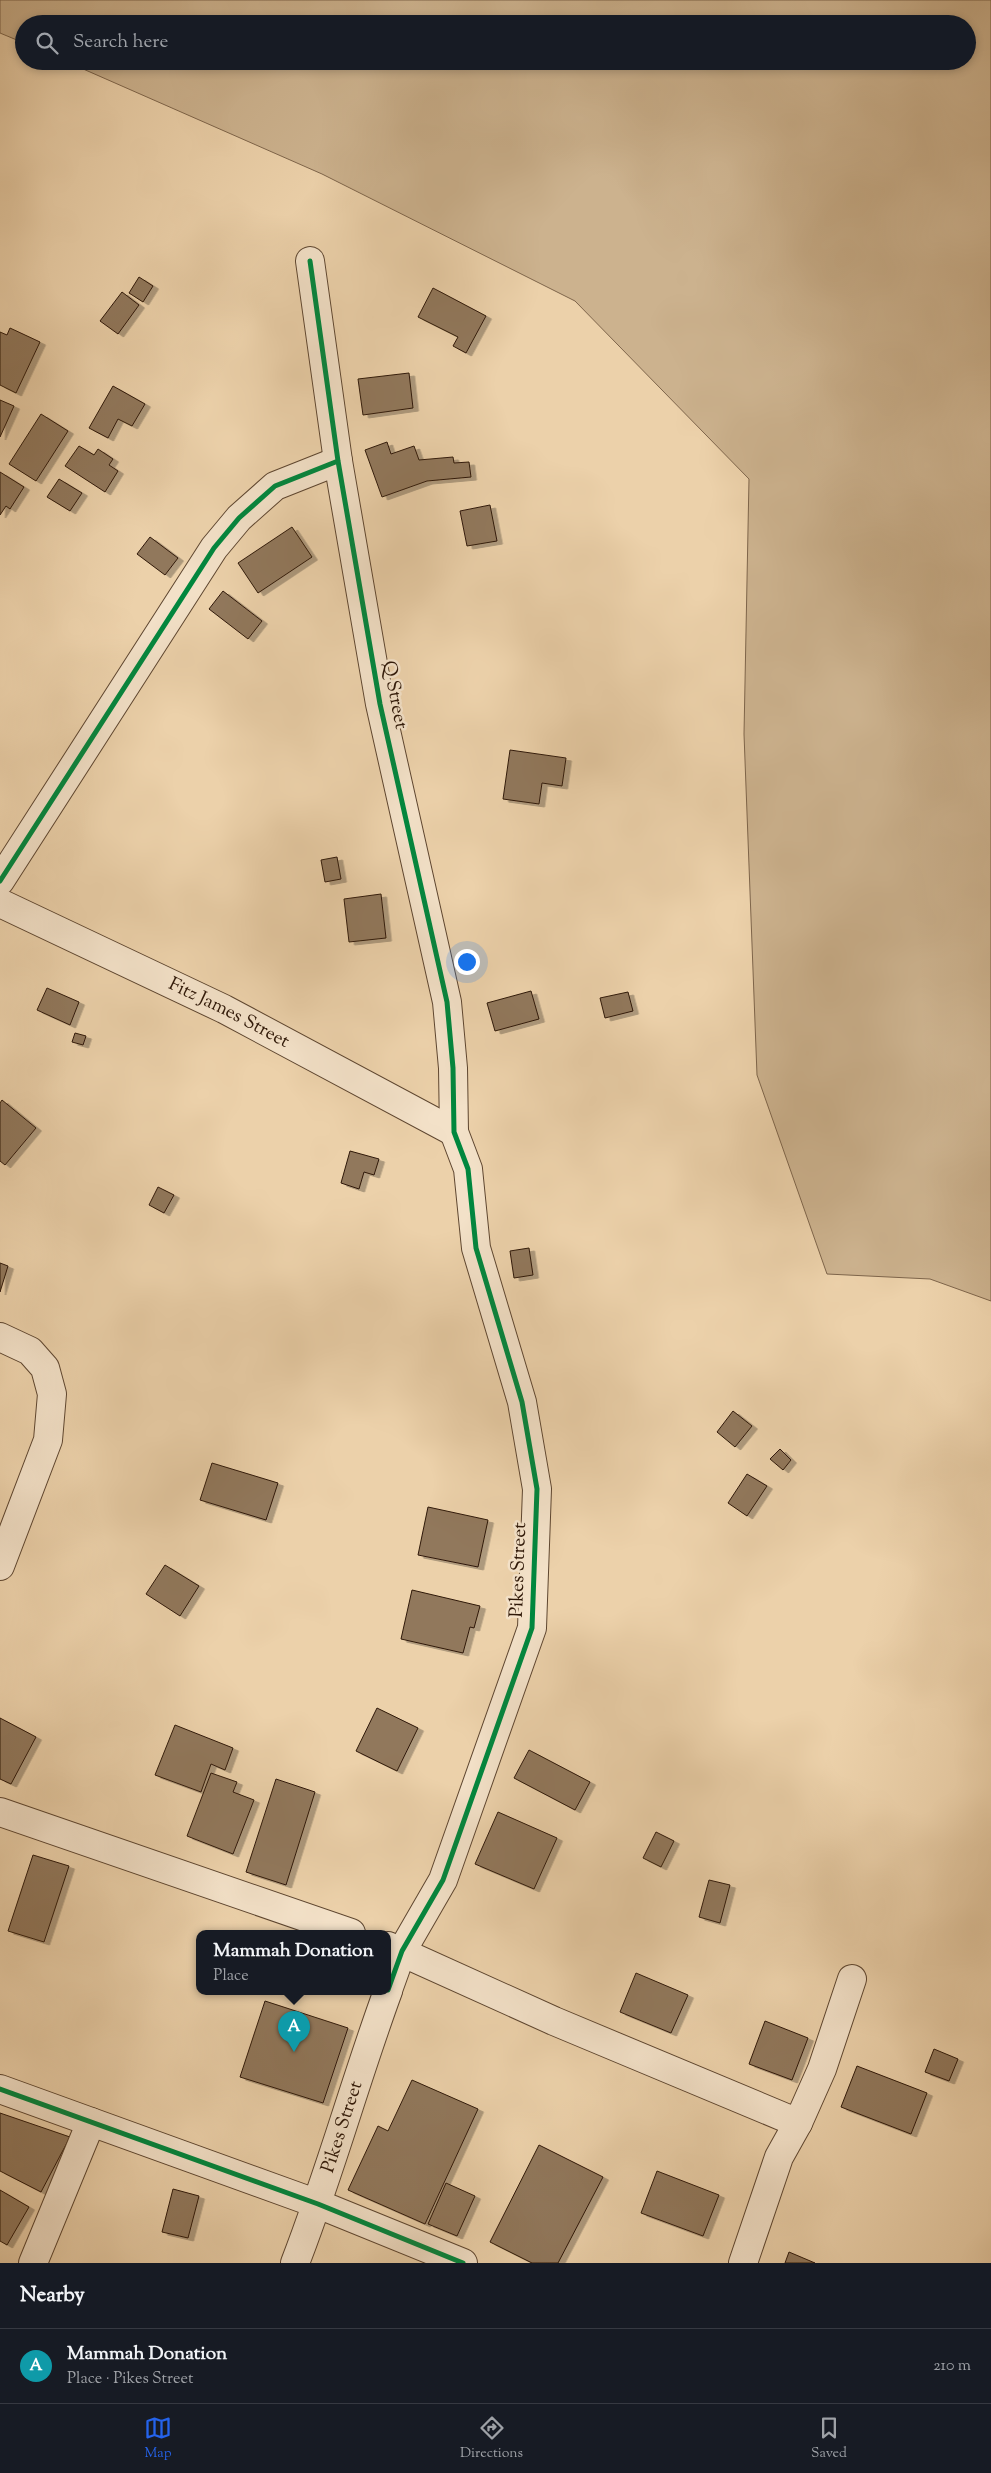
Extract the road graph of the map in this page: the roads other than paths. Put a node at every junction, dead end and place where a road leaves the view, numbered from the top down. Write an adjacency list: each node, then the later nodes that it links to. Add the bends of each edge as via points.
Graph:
1 (310, 261): 2 (street, Q Street)
2 (338, 461): 3 (street, via 275,486 239,518 214,548); 5 (street, Q Street, via 380,704 447,1002)
3 (0, 881)
4 (0, 903): 5 (street, Fitz James Street, via 224,1009)
5 (454, 1132): 10 (street, Pikes Street, via 468,1169 476,1248 522,1402 537,1488 532,1628 443,1880)
6 (0, 1337): 7 (street, via 30,1351 45,1368 52,1394 48,1440)
7 (0, 1566)
8 (0, 1812): 9 (street)
9 (342, 1930)
10 (395, 1948): 11 (street, Pikes Street); 16 (street, via 554,2021)
11 (391, 1973)
12 (852, 1979): 16 (street, via 822,2069)
13 (387, 1995): 17 (street, Pikes Street)
14 (0, 2089): 15 (street)
15 (91, 2122): 17 (street); 18 (street)
16 (798, 2123): 21 (street, via 779,2157)
17 (318, 2204): 19 (street, Pikes Street); 20 (street)
18 (33, 2263)
19 (296, 2263)
20 (463, 2263)
21 (743, 2263)

